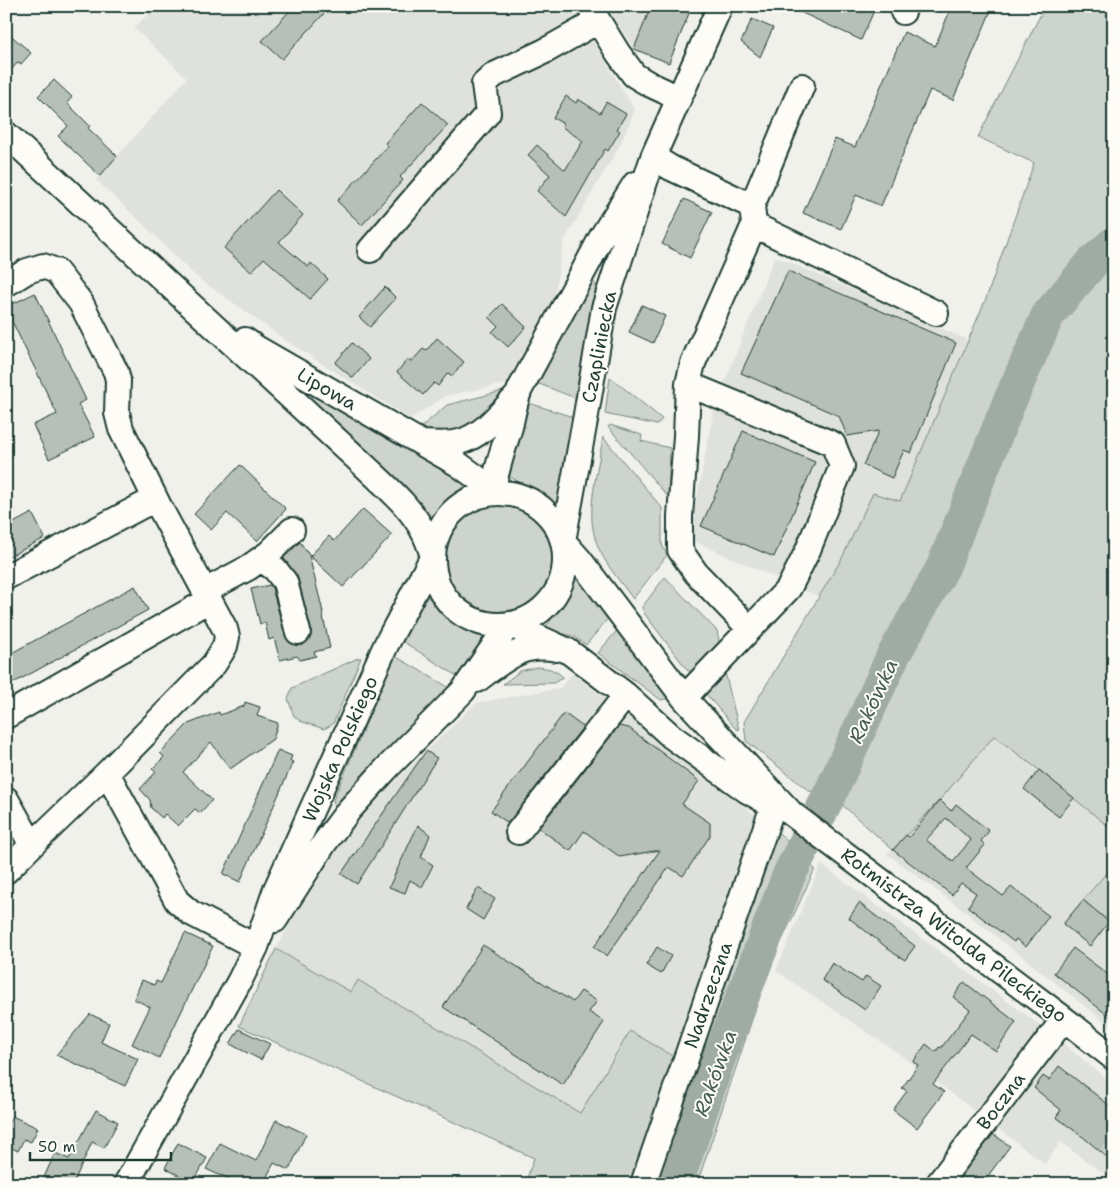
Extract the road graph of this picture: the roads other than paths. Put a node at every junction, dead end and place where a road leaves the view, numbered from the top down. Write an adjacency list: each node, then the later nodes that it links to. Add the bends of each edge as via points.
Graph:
1 (720, 6): 4 (street, Czapliniecka)
2 (594, 14): 4 (street, via 634,76); 8 (street, via 545,51 494,75 484,84 488,113)
3 (802, 86): 7 (street)
4 (679, 98): 6 (street, Czapliniecka)
5 (6, 134): 9 (street, Lipowa)
6 (653, 157): 7 (street); 13 (street, Czapliniecka, via 601,238); 18 (street, Czapliniecka, via 604,308)
7 (753, 216): 11 (street); 12 (street, via 693,363)
8 (370, 250)
9 (165, 281): 14 (street, Lipowa, via 258,349); 19 (street, Lipowa, via 404,504 425,535)
10 (6, 284): 16 (street, via 27,271 43,266 56,271 81,303 116,372 117,414 121,429)
11 (936, 313)
12 (688, 384): 24 (street, via 680,550 696,573); 24 (street, via 833,444 842,466 789,588)
13 (518, 394): 14 (street, via 476,435 458,442); 15 (street, Czapliniecka)
14 (421, 443): 15 (street, Lipowa, via 464,468)
15 (492, 493): 18 (street, via 528,499 556,524); 19 (street, via 458,507 436,538)
16 (156, 499): 21 (street); 22 (street)
17 (292, 530): 20 (street)
18 (563, 541): 23 (street, via 566,560 563,578 554,595 527,619); 29 (street, Rotmistrza Witolda Pileckiego)
19 (433, 556): 23 (street, via 435,575 442,593 455,608 471,619 489,624); 37 (street, Wojska Polskiego, via 382,653 276,889)
20 (261, 559): 22 (street); 25 (street, via 285,582)
21 (6, 577)
22 (207, 595): 30 (street, via 202,604); 31 (street, via 225,629 225,646 214,664)
23 (508, 624): 26 (street, Rotmistrza Witolda Pileckiego); 27 (street, Wojska Polskiego)
24 (750, 629): 29 (street)
25 (298, 632)
26 (568, 651): 27 (street, via 548,647 522,651); 28 (street, Rotmistrza Witolda Pileckiego)
27 (463, 691): 37 (street, Wojska Polskiego, via 349,810)
28 (626, 695): 33 (street, Rotmistrza Witolda Pileckiego, via 672,736 746,790); 34 (street)
29 (684, 698): 33 (street, Rotmistrza Witolda Pileckiego)
30 (6, 716)
31 (107, 773): 35 (street); 37 (street, via 177,900 191,913)
32 (6, 799): 35 (street)
33 (783, 810): 38 (street, Rotmistrza Witolda Pileckiego, via 836,846); 41 (street, Nadrzeczna)
34 (518, 832)
35 (32, 845): 36 (street)
36 (6, 871)
37 (256, 946): 40 (street, Wojska Polskiego)
38 (1064, 1019): 39 (street, Rotmistrza Witolda Pileckiego); 42 (street, Boczna)
39 (1114, 1058)
40 (126, 1184)
41 (643, 1184)
42 (938, 1184)

